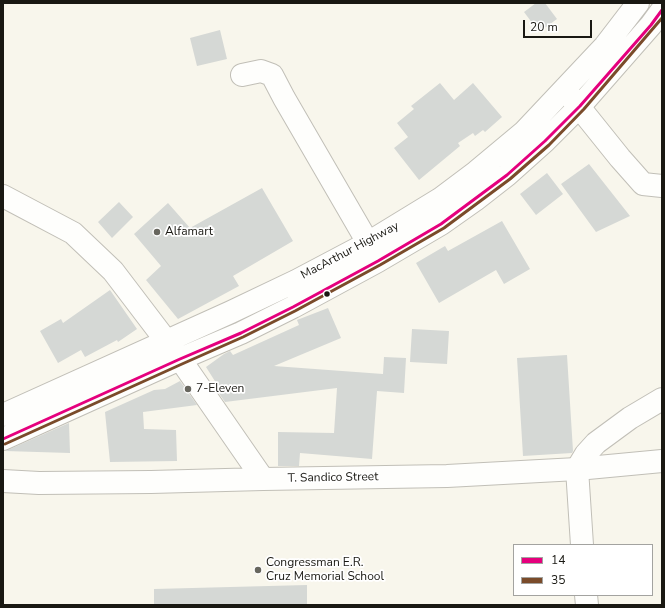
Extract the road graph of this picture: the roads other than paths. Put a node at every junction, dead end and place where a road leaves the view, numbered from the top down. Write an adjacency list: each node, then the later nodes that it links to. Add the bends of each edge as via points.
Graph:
1 (638, 3): 4 (main road, MacArthur Highway, via 605,46)
2 (662, 10): 5 (main road, MacArthur Highway)
3 (242, 75): 8 (main road, via 261,71 272,75)
4 (565, 89): 5 (main road); 8 (main road, MacArthur Highway, via 524,132)
5 (580, 106): 6 (main road, via 643,184); 8 (main road, MacArthur Highway, via 507,175 441,224)
6 (662, 186)
7 (3, 196): 9 (main road, via 73,233 113,271)
8 (373, 252): 9 (main road, MacArthur Highway, via 289,284); 10 (main road, MacArthur Highway, via 280,314)
9 (165, 340): 10 (main road); 12 (main road, MacArthur Highway)
10 (180, 359): 13 (main road, MacArthur Highway); 16 (main road)
11 (662, 399): 15 (main road, via 596,443)
12 (3, 415)
13 (3, 439)
14 (662, 461): 15 (main road, T. Sandico Street)
15 (577, 469): 16 (main road, T. Sandico Street, via 447,476); 18 (main road)
16 (263, 479): 17 (main road, T. Sandico Street, via 39,483)
17 (3, 481)
18 (582, 544)

